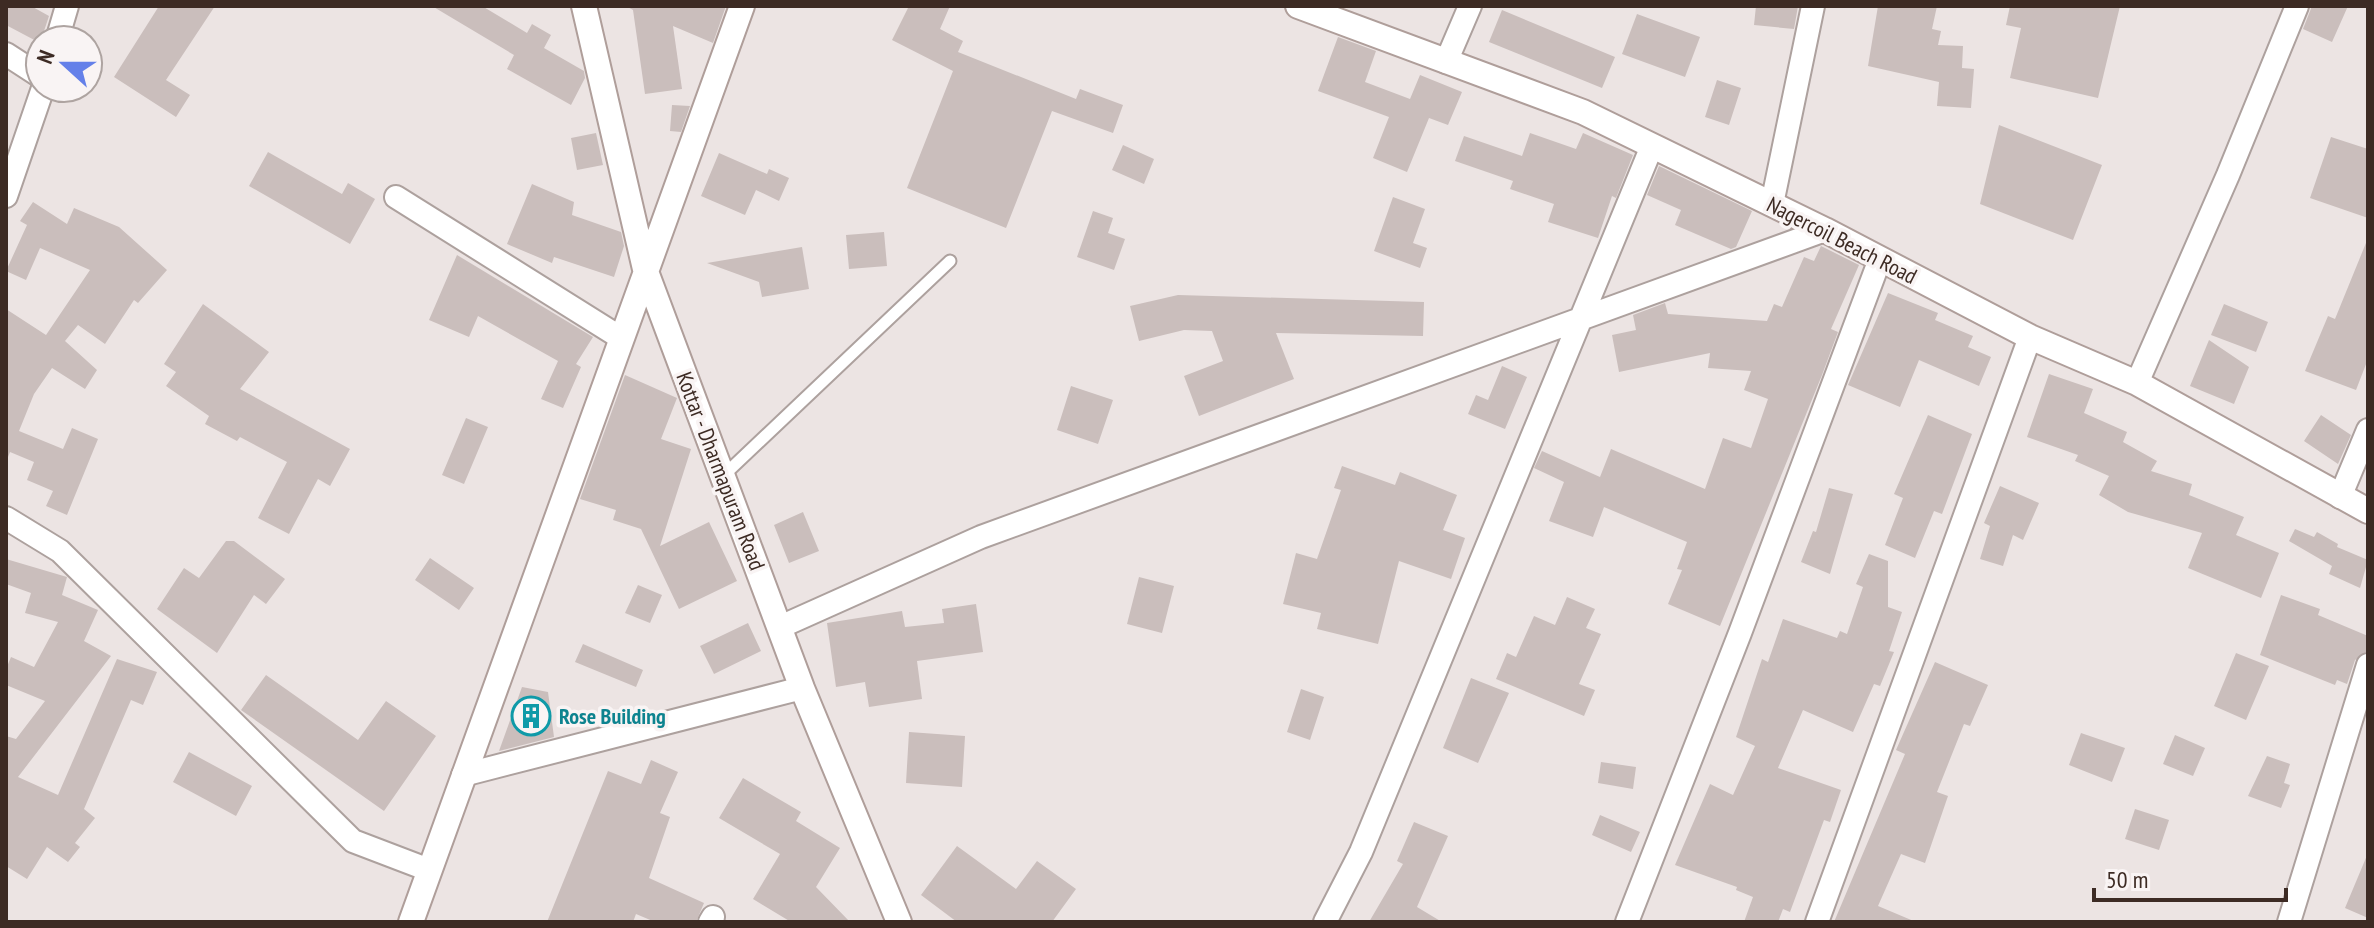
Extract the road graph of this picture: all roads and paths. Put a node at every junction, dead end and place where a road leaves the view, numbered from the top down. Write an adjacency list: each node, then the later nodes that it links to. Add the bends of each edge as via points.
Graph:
1 (584, 6): 18 (main road, Kottar - Dharmapuram Road)
2 (742, 6): 18 (main road)
3 (1298, 6): 8 (main road, Nagercoil Beach Road)
4 (1470, 6): 8 (street)
5 (1813, 6): 14 (street)
6 (2297, 6): 22 (street)
7 (6, 54): 9 (street)
8 (1446, 62): 11 (main road, Nagercoil Beach Road, via 1583,112)
9 (24, 66)
10 (38, 104): 12 (street)
11 (1652, 146): 14 (main road, Nagercoil Beach Road); 19 (street)
12 (6, 196)
13 (396, 197): 21 (street)
14 (1772, 204): 15 (main road, Nagercoil Beach Road)
15 (1825, 230): 16 (main road, Nagercoil Beach Road); 19 (street)
16 (1880, 259): 20 (main road, Nagercoil Beach Road); 36 (street)
17 (950, 261): 24 (lane)
18 (645, 269): 21 (main road); 24 (main road, Kottar - Dharmapuram Road)
19 (1584, 316): 28 (street, via 981,537); 35 (street, via 1361,852)
20 (2030, 337): 22 (main road, Nagercoil Beach Road); 37 (street)
21 (621, 338): 31 (main road)
22 (2137, 383): 25 (main road, Nagercoil Beach Road)
23 (2368, 430): 25 (street)
24 (723, 476): 28 (main road, Kottar - Dharmapuram Road)
25 (2340, 497): 26 (main road, Nagercoil Beach Road)
26 (2368, 511)
27 (6, 518): 32 (street, via 60,551 353,841)
28 (780, 627): 30 (main road, Kottar - Dharmapuram Road)
29 (2368, 665): 38 (street)
30 (802, 688): 31 (street); 34 (main road, Kottar - Dharmapuram Road)
31 (463, 775): 32 (main road)
32 (429, 870): 33 (main road)
33 (411, 921)
34 (899, 922)
35 (1325, 922)
36 (1627, 922)
37 (1817, 922)
38 (2289, 922)

